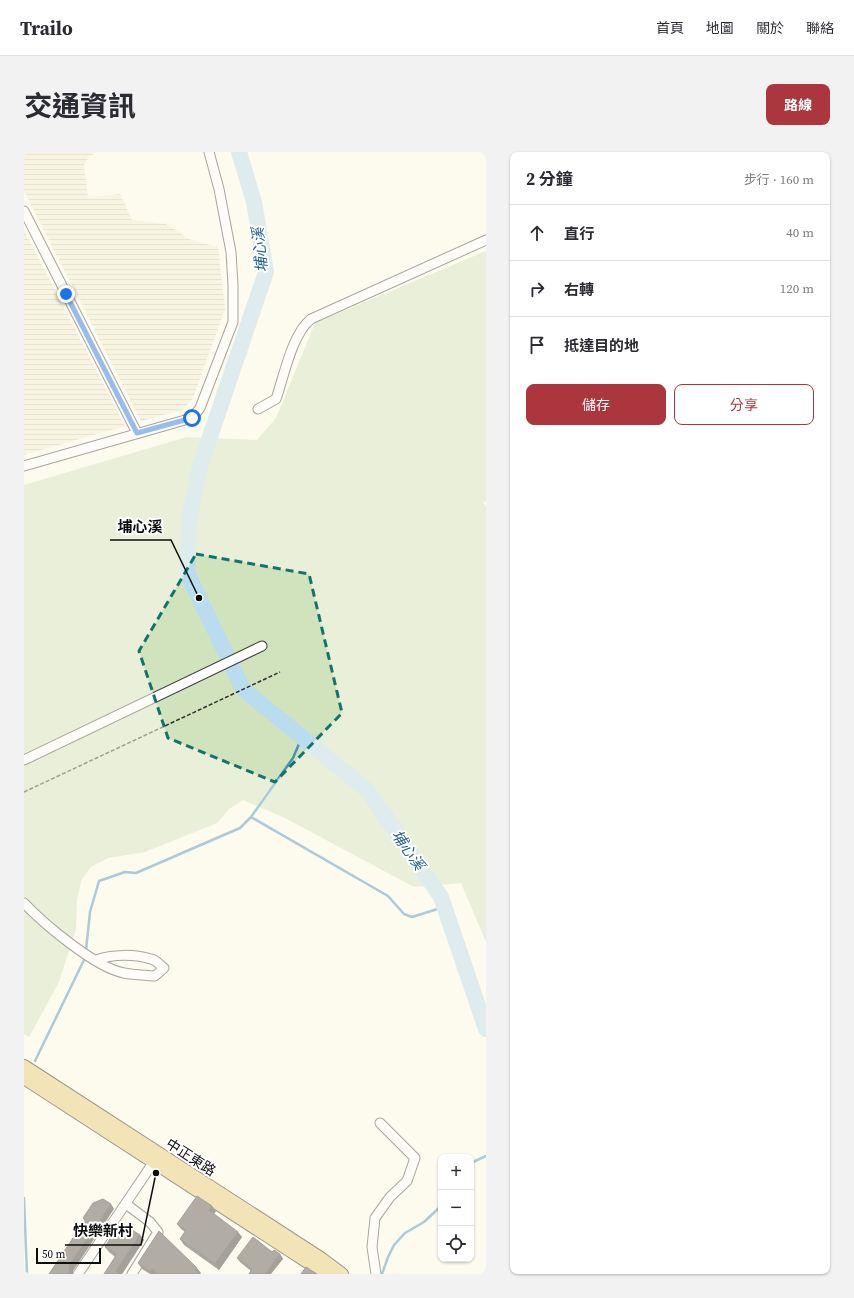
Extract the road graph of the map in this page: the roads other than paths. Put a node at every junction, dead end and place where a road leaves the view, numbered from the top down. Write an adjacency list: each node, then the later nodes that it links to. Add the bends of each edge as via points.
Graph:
1 (209, 152): 5 (street, via 220,189 230,252 233,322 200,408 192,418)
2 (24, 211): 5 (street)
3 (486, 240): 4 (street, via 303,324 276,399)
4 (258, 409)
5 (137, 433): 6 (street)
6 (24, 466)
7 (260, 647): 8 (street)
8 (24, 760)
9 (24, 903): 10 (street, via 56,932)
10 (96, 960): 10 (street, via 124,974 155,976 164,968 153,959 130,956 116,955)
11 (24, 1066): 14 (main road, 中正東路)
12 (24, 1078): 14 (main road, 中正東路)
13 (380, 1124): 21 (street, via 415,1158 407,1181 390,1197 375,1218 372,1247)
14 (156, 1158): 15 (street); 16 (main road, 中正東路); 20 (main road, 中正東路, via 322,1259)
15 (126, 1204): 17 (street); 18 (street, via 150,1222 158,1232)
16 (324, 1272): 19 (street)
17 (78, 1274)
18 (132, 1274)
19 (337, 1274)
20 (342, 1274)
21 (376, 1274)

